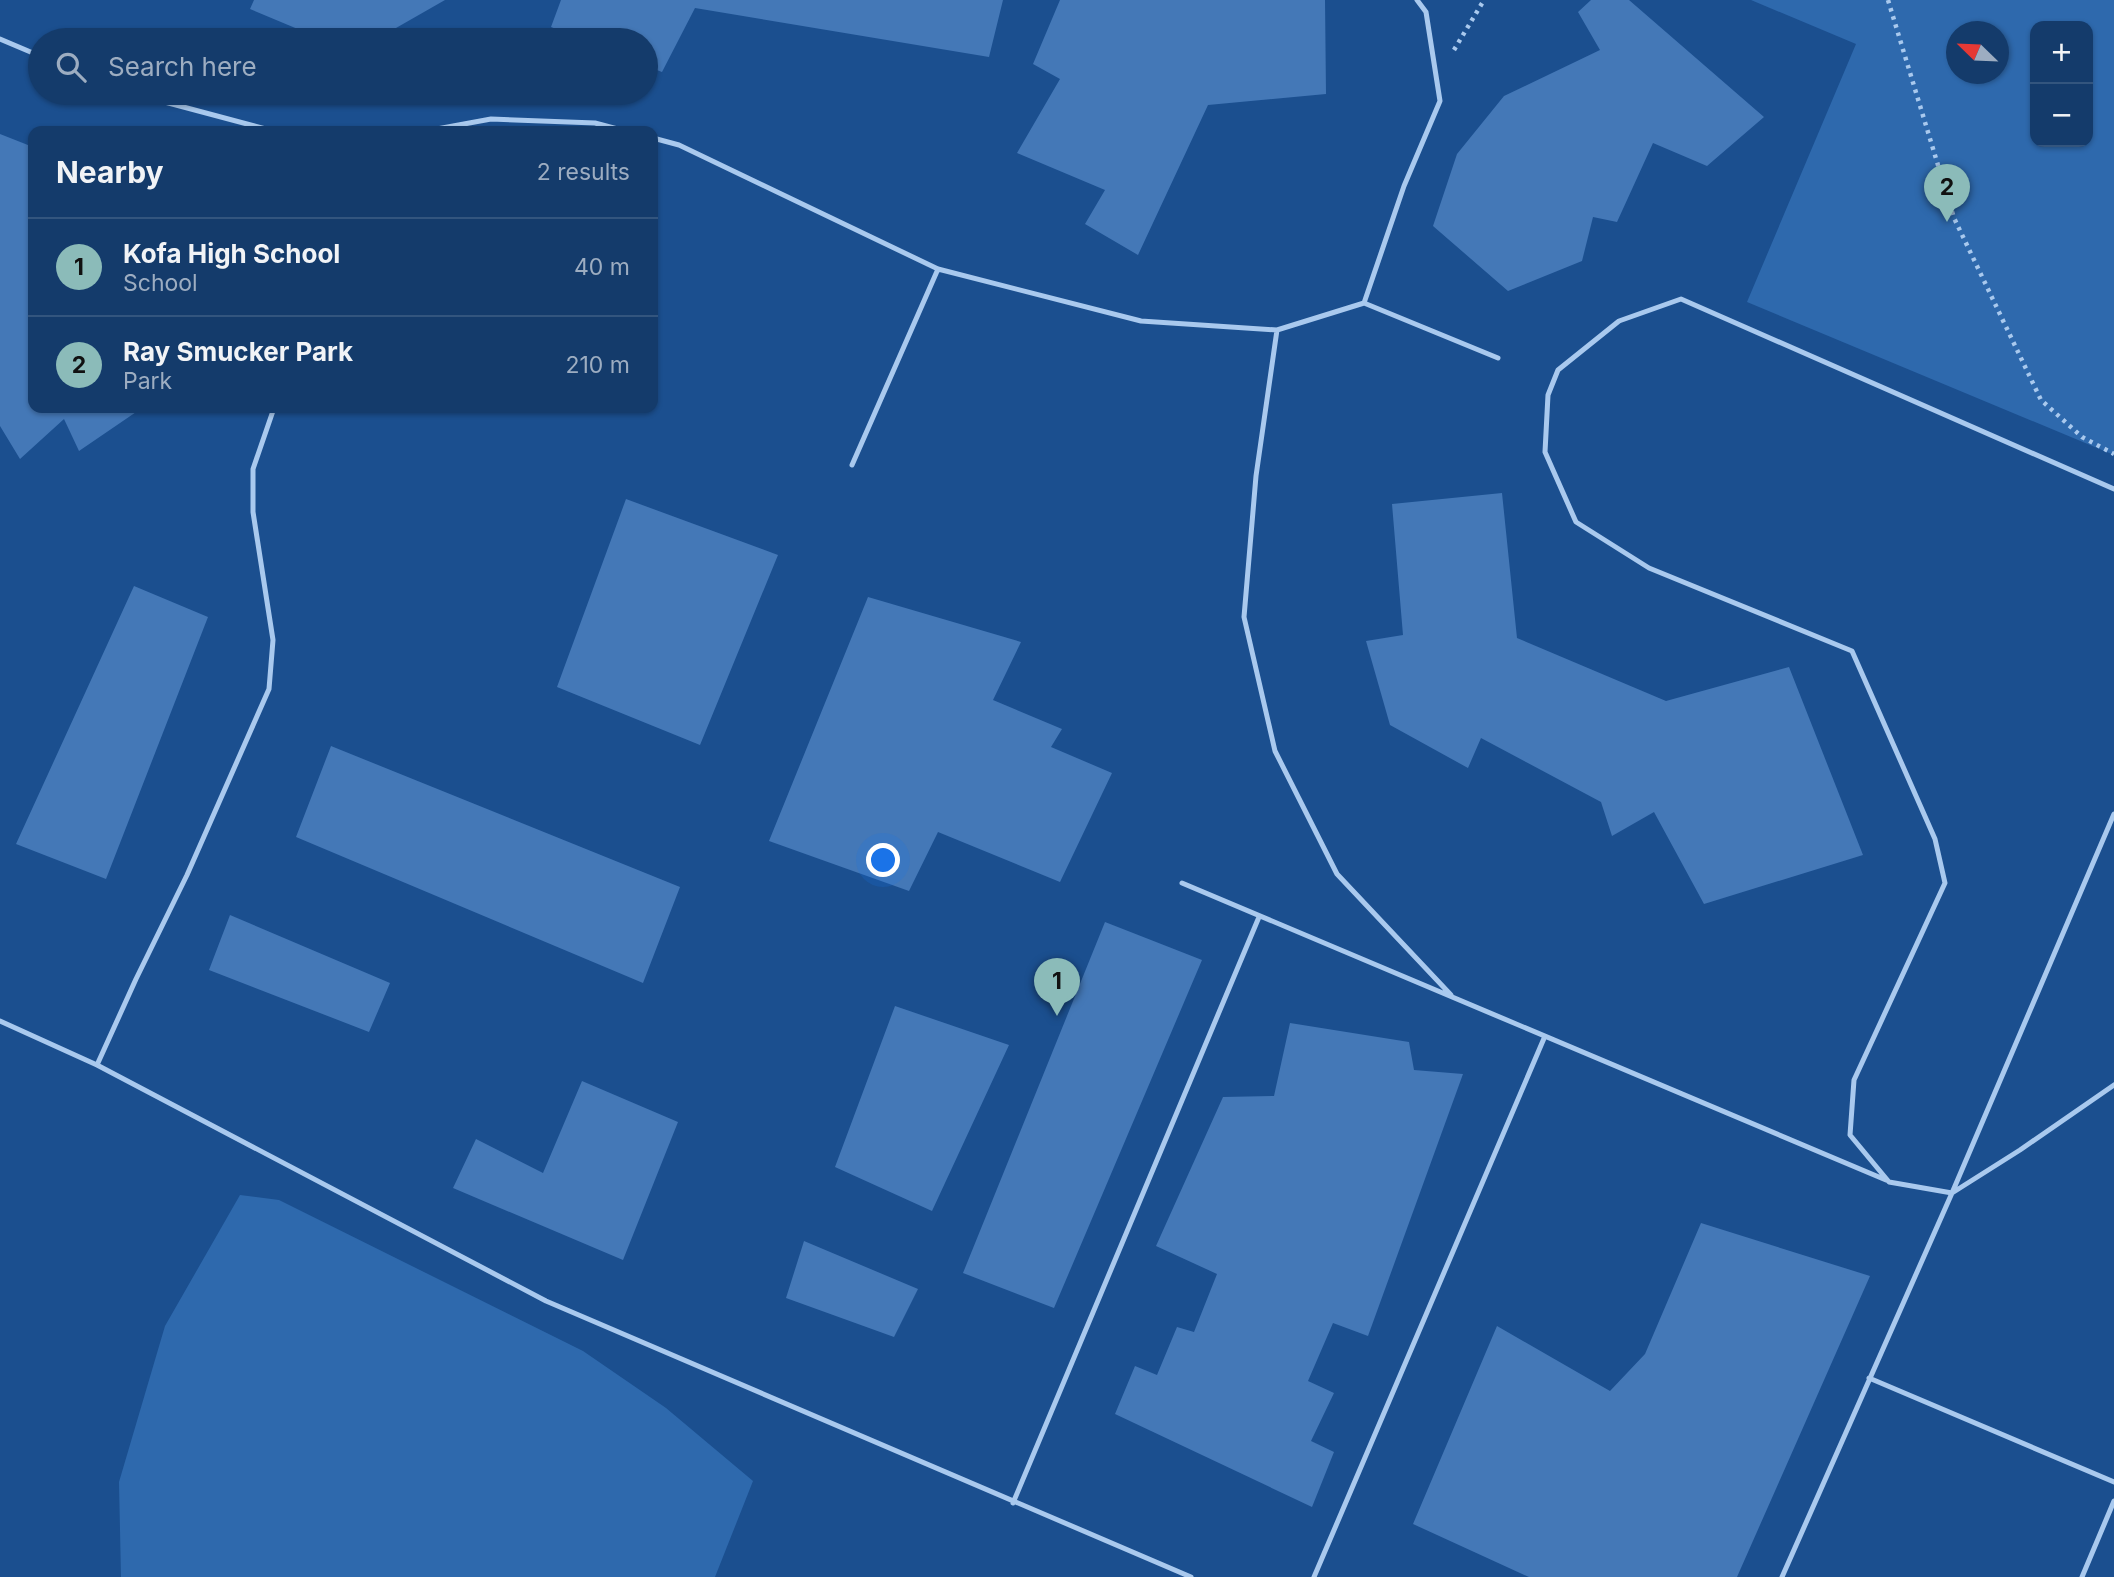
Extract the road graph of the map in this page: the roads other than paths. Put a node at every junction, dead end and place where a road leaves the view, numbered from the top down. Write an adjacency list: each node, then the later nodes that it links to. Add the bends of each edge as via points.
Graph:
1 (1417, 0): 10 (lane, via 1426,12 1440,101 1404,186)
2 (0, 39): 3 (lane)
3 (28, 51)
4 (176, 105): 5 (lane)
5 (254, 126)
6 (453, 126): 7 (lane, via 491,119)
7 (606, 126)
8 (658, 139): 9 (lane, via 679,145)
9 (938, 269): 11 (lane, via 1141,321); 14 (lane)
10 (1364, 303): 11 (lane); 12 (lane)
11 (1277, 330): 19 (lane, via 1255,475 1244,617 1275,751 1337,874)
12 (1498, 358)
13 (272, 413): 22 (lane, via 253,469 253,512 273,640 269,689)
14 (852, 465)
15 (2114, 489): 24 (lane, via 1681,299 1619,321 1558,370 1548,395 1545,452 1576,522 1649,568 1852,651 1935,839 1945,883 1854,1080 1850,1135)
16 (2114, 814): 25 (lane)
17 (1182, 883): 18 (lane)
18 (1259, 917): 19 (lane); 29 (lane)
19 (1453, 998): 21 (lane)
20 (0, 1021): 22 (lane)
21 (1545, 1037): 24 (lane); 31 (lane)
22 (97, 1065): 29 (lane, via 546,1301)
23 (2114, 1085): 25 (lane)
24 (1889, 1182): 25 (lane)
25 (1952, 1193): 26 (lane)
26 (1869, 1378): 27 (lane); 32 (lane)
27 (2114, 1482)
28 (2114, 1501): 33 (lane)
29 (1013, 1503): 30 (lane)
30 (1191, 1577)
31 (1314, 1577)
32 (1782, 1577)
33 (2082, 1577)

